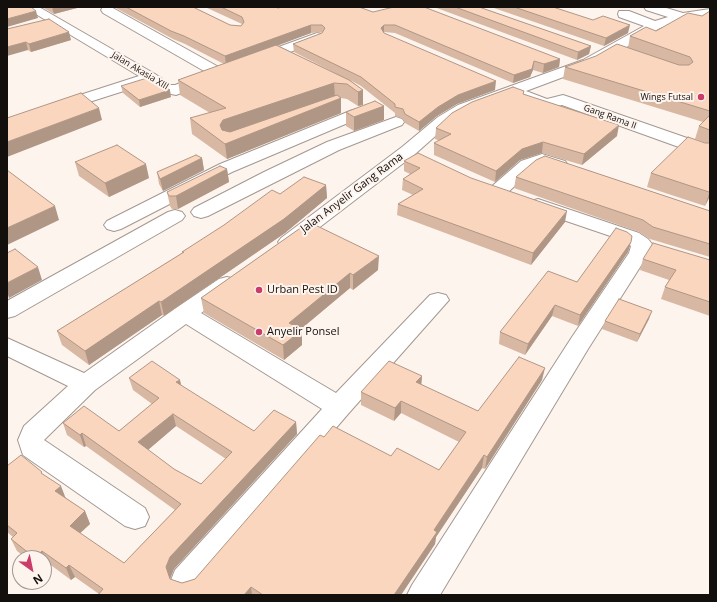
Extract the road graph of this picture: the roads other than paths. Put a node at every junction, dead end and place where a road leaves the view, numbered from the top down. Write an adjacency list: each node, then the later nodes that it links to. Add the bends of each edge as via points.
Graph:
1 (30, 7): 7 (street, Jalan Akasia XIII)
2 (650, 7): 6 (street)
3 (107, 10): 15 (street)
4 (710, 13): 6 (street, Jalan Anyelir Gang Rama)
5 (624, 14): 9 (street)
6 (682, 17): 9 (street, Jalan Anyelir Gang Rama)
7 (53, 20): 8 (street); 16 (street, Jalan Akasia XIII)
8 (38, 24)
9 (655, 25): 14 (street, Jalan Anyelir Gang Rama, via 609,52)
10 (317, 37): 11 (street, Jalan Akasia XIII)
11 (279, 52): 13 (street); 15 (street, Jalan Akasia XIII)
12 (555, 59): 14 (street)
13 (299, 62)
14 (576, 67): 18 (street, Jalan Anyelir Gang Rama)
15 (219, 73): 16 (street, Jalan Akasia XIII, via 173,91)
16 (150, 77): 20 (street)
17 (491, 81): 18 (street, Gang Rama II)
18 (513, 90): 23 (street, Jalan Anyelir Gang Rama, via 464,108 444,120); 24 (street, Gang Rama II, via 545,104 563,100)
19 (341, 104): 21 (street)
20 (55, 108)
21 (356, 114): 22 (street, via 371,103); 29 (street, via 226,168)
22 (396, 122): 23 (street); 27 (street, via 334,146)
23 (414, 145): 25 (street); 30 (street, Jalan Anyelir Gang Rama)
24 (707, 152)
25 (428, 161)
26 (572, 169): 40 (street, via 542,159 527,165 504,183 490,188 632,237 652,248 639,252)
27 (202, 212)
28 (175, 216): 33 (street)
29 (114, 225)
30 (274, 252)
31 (242, 274): 34 (street)
32 (438, 300): 37 (street)
33 (7, 311)
34 (184, 313): 36 (street); 37 (street)
35 (12, 354): 36 (street)
36 (86, 384): 38 (street, via 34,433 32,446)
37 (339, 407): 39 (street)
38 (136, 517)
39 (186, 580)
40 (423, 595)

